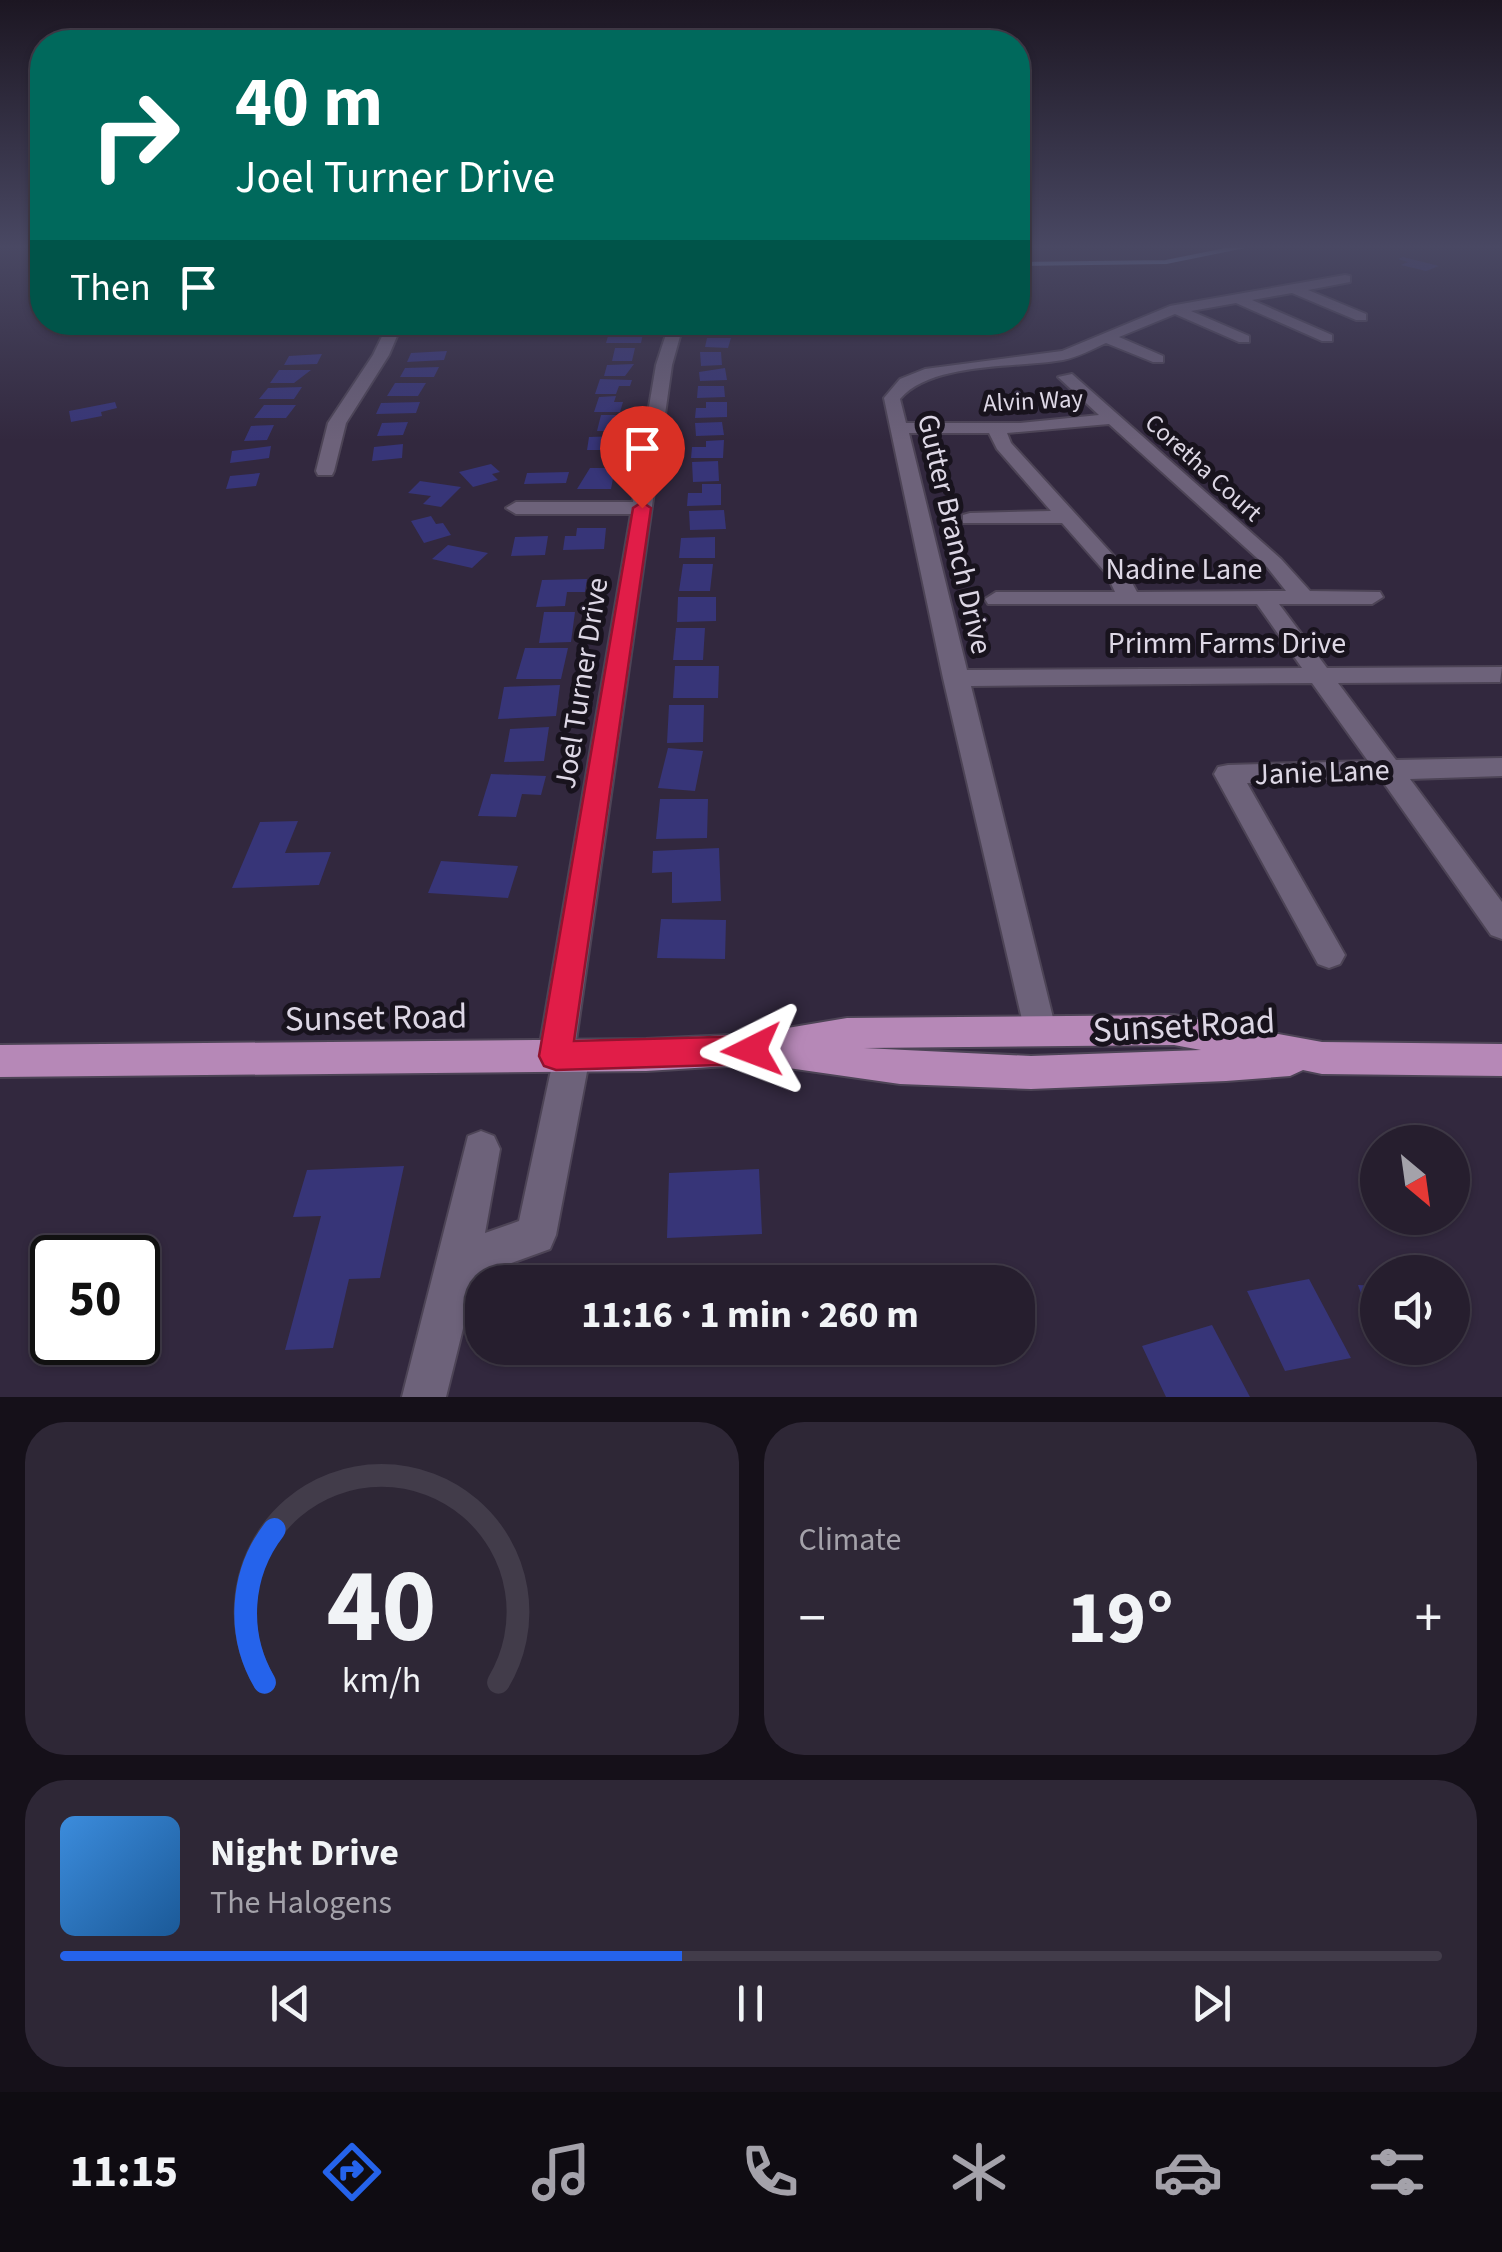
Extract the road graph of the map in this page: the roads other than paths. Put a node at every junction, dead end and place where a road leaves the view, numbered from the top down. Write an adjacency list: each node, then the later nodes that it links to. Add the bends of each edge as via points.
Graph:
1 (1171, 311): 8 (street, Gutter Branch Drive)
2 (1181, 311): 10 (street)
3 (1267, 311): 9 (street)
4 (1348, 311): 5 (street)
5 (1362, 317)
6 (390, 335): 16 (street, via 336,423)
7 (673, 335): 18 (street, Joel Turner Drive)
8 (1108, 338): 11 (street); 14 (street, Gutter Branch Drive, via 1065,355 913,378 892,398)
9 (1327, 338)
10 (1244, 339)
11 (1158, 359)
12 (1066, 378): 13 (street, Coretha Court)
13 (1113, 419): 15 (street, Alvin Way); 22 (street, Coretha Court, via 1274,563)
14 (896, 428): 15 (street, Alvin Way); 28 (street, Gutter Branch Drive)
15 (996, 429): 19 (street)
16 (325, 470)
17 (516, 508): 18 (street)
18 (642, 508): 35 (street, Joel Turner Drive)
19 (1068, 517): 20 (street); 24 (street)
20 (970, 520)
21 (1372, 597): 22 (street, Nadine Lane)
22 (1304, 598): 25 (street, Nadine Lane)
23 (996, 599): 24 (street, Nadine Lane)
24 (1130, 599): 25 (street, Nadine Lane)
25 (1264, 599): 27 (street)
26 (1500, 674): 27 (street, Primm Farms Drive)
27 (1322, 675): 28 (street, Primm Farms Drive); 30 (street)
28 (955, 678): 33 (street, Gutter Branch Drive)
29 (1502, 766): 30 (street, Janie Lane)
30 (1390, 770): 31 (street); 32 (street, Janie Lane, via 1228,774)
31 (1502, 926)
32 (1329, 955)
33 (1039, 1030): 34 (main road, Sunset Road, via 847,1033); 36 (main road, Sunset Road, via 1174,1030)
34 (752, 1050): 35 (main road, Sunset Road); 36 (main road, Sunset Road, via 849,1066 1095,1070)
35 (564, 1056): 38 (main road, Sunset Road); 40 (street, Joel Turner Drive, via 536,1236)
36 (1322, 1058): 37 (main road, Sunset Road)
37 (1502, 1060)
38 (0, 1062)
39 (481, 1148): 40 (street)
40 (459, 1262): 41 (street)
41 (424, 1397)

